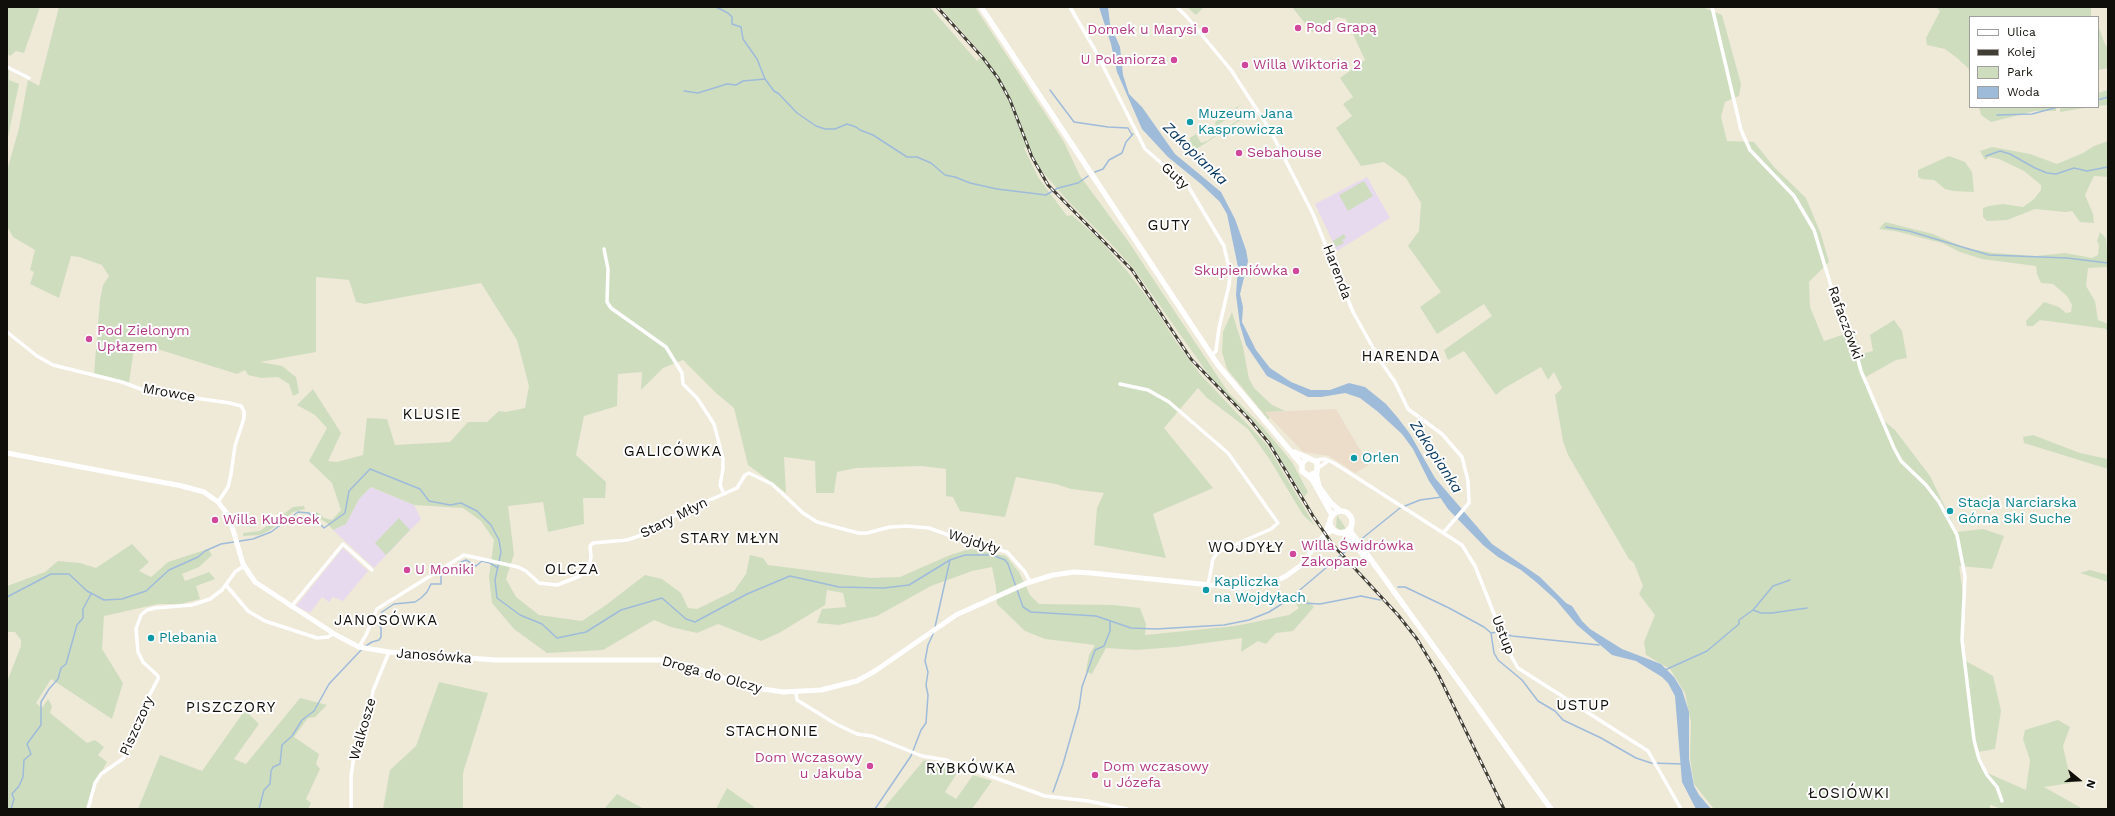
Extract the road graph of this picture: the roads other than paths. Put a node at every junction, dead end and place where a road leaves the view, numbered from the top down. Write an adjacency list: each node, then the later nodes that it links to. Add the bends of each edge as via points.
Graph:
1 (981, 7): 9 (main road)
2 (1070, 7): 9 (street, Guty, via 1094,48 1145,149 1188,186 1224,246 1230,273 1229,285 1216,351)
3 (1177, 7): 26 (street, Harenda, via 1231,70 1272,133 1313,214 1353,312 1394,380 1408,409 1440,433 1460,454 1468,481 1469,501)
4 (1712, 7): 41 (street, Rafaczówki, via 1741,130 1750,150 1794,196 1814,230 1861,371 1894,448 1901,461 1926,485 1939,502 1957,535 1965,576 1962,640 1976,746 1979,759 1997,787)
5 (7, 67): 6 (street)
6 (29, 78)
7 (604, 249): 19 (street, via 608,269 607,302 611,308 666,347 682,373 683,384 697,398 714,424 723,459 720,485)
8 (7, 332): 20 (street, Mrowce, via 37,356 53,365 122,382 146,391 230,402 241,406 244,418 232,474)
9 (1211, 356): 11 (main road)
10 (1120, 384): 34 (street, via 1148,390 1169,402 1228,453 1278,523 1271,529 1218,552 1211,568)
11 (1292, 451): 13 (main road); 16 (main road)
12 (7, 453): 20 (street, via 190,487 204,492)
13 (1308, 458): 14 (main road); 16 (main road)
14 (1316, 460): 15 (street); 17 (main road)
15 (1329, 460): 17 (street); 26 (street, Ustup)
16 (1302, 465): 18 (main road, via 1302,471)
17 (1317, 471): 18 (main road); 21 (main road, via 1319,487)
18 (1308, 476): 22 (main road)
19 (724, 494): 23 (street, Stary Młyn, via 737,488 749,473 772,484 803,513); 37 (street, Stary Młyn, via 681,513 637,537 593,543 590,546 589,567 580,576 564,583 543,584 521,568 464,555 390,600 374,613)
20 (218, 502): 30 (street, via 229,516)
21 (1339, 510): 22 (main road); 24 (main road, via 1350,515)
22 (1331, 518): 25 (main road); 28 (street)
23 (823, 524): 32 (street, Wojdyły, via 867,534 890,527 928,528 1007,552 1025,572)
24 (1351, 526): 27 (main road, via 1348,531); 29 (main road)
25 (1334, 530): 27 (main road); 28 (street)
26 (1444, 532): 46 (street, Ustup, via 1470,554 1518,668 1648,751)
27 (1342, 533): 29 (main road)
28 (1325, 534): 34 (street, via 1298,567 1275,582 1248,588)
29 (1354, 540): 42 (main road)
30 (244, 566): 33 (street, Piszczory, via 235,572); 35 (street, Janosówka, via 258,585)
31 (372, 570): 35 (street, via 343,544)
32 (1030, 582): 34 (street, via 1053,575 1077,572); 40 (street, Droga do Olczy, via 947,621 862,678 836,687)
33 (226, 585): 36 (street, via 248,611 265,621 317,638); 43 (street, Piszczory, via 218,594 206,601 192,605 155,608 141,615 136,629 138,652 158,679 138,717 124,758 101,774)
34 (1208, 585)
35 (291, 607): 36 (street, Janosówka)
36 (334, 634): 37 (street, Janosówka)
37 (359, 647): 38 (street, Janosówka)
38 (389, 652): 39 (street, Janosówka); 44 (street, Walkosze, via 373,691 370,709 354,756)
39 (509, 661): 40 (street, Droga do Olczy, via 661,660 689,665 753,688)
40 (796, 693): 45 (street, via 797,700 857,734 872,736 922,756 946,760 1045,796 1088,800)
41 (2002, 801)
42 (1551, 808)
43 (88, 809)
44 (351, 809)
45 (1127, 809)
46 (1681, 809)

